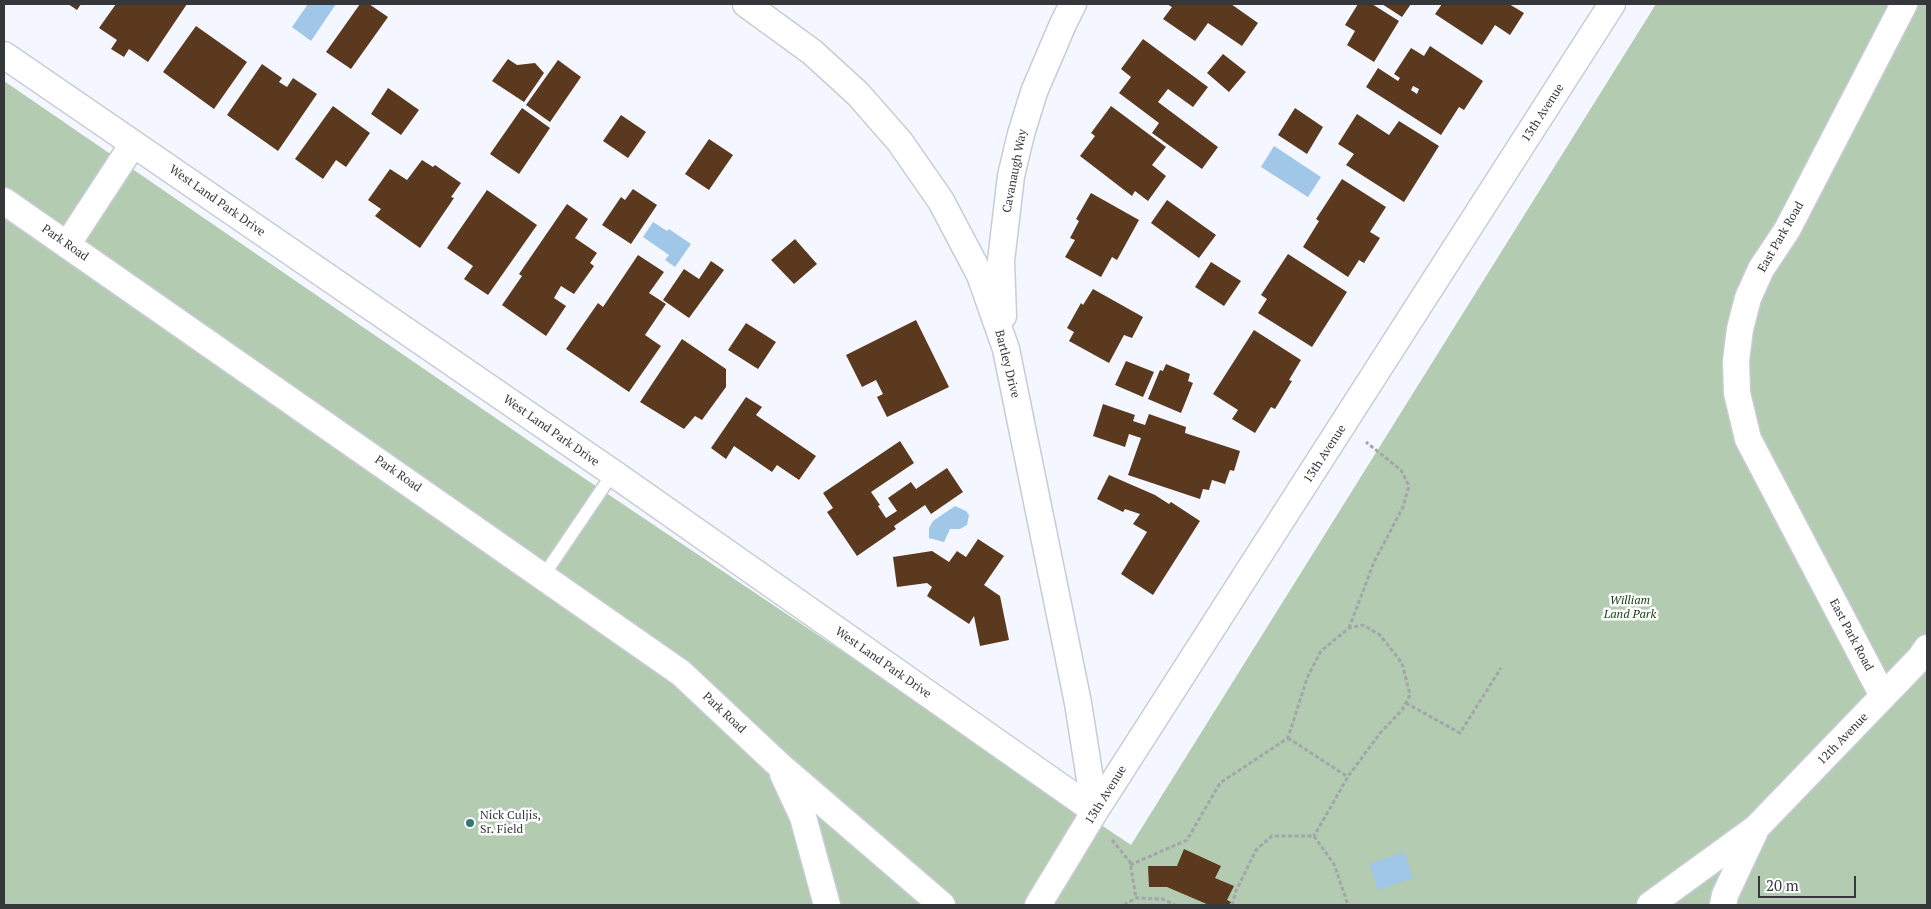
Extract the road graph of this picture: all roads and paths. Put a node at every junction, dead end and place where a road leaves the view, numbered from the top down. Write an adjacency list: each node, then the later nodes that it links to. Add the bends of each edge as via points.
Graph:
1 (746, 4): 9 (street, Bartley Drive, via 812,52 858,94 900,142 942,201 980,275)
2 (1073, 4): 9 (street, Cavanaugh Way, via 1034,92 1011,176 1001,261)
3 (1612, 4): 21 (street, 13th Avenue)
4 (1904, 4): 16 (street, East Park Road, via 1787,230 1761,269 1748,298 1736,361 1737,393 1748,439)
5 (4, 55): 6 (street, West Land Park Drive)
6 (133, 144): 8 (street); 11 (street, West Land Park Drive)
7 (4, 201): 8 (street, Park Road)
8 (67, 245): 12 (street, Park Road)
9 (1006, 349): 21 (street, Bartley Drive, via 1078,704)
10 (1366, 442): 13 (path, via 1400,470 1408,486)
11 (613, 474): 12 (lane); 21 (street, West Land Park Drive)
12 (544, 575): 19 (street, Park Road, via 681,673)
13 (1349, 628): 17 (path, via 1363,626 1380,635 1402,663 1410,695); 18 (path, via 1321,651 1307,678)
14 (1927, 648): 16 (street, 12th Avenue)
15 (1501, 668): 17 (path, via 1460,733)
16 (1883, 696): 22 (street, 12th Avenue)
17 (1406, 703): 20 (path)
18 (1288, 738): 20 (path); 25 (path, via 1220,783 1187,840)
19 (778, 764): 27 (street, Park Road, via 803,817); 28 (street, Park Road)
20 (1348, 777): 23 (path)
21 (1095, 811): 29 (street, 13th Avenue)
22 (1756, 828): 34 (street, 12th Avenue); 35 (street, 12th Avenue, via 1724,895)
23 (1314, 836): 32 (path, via 1272,836 1256,850); 33 (path, via 1334,864)
24 (1111, 839): 25 (path)
25 (1130, 865): 26 (path)
26 (1136, 898): 30 (path); 31 (path, via 1164,899)
27 (827, 905)
28 (942, 905)
29 (1038, 905)
30 (1124, 905)
31 (1175, 905)
32 (1232, 905)
33 (1348, 905)
34 (1650, 905)
35 (1723, 905)

